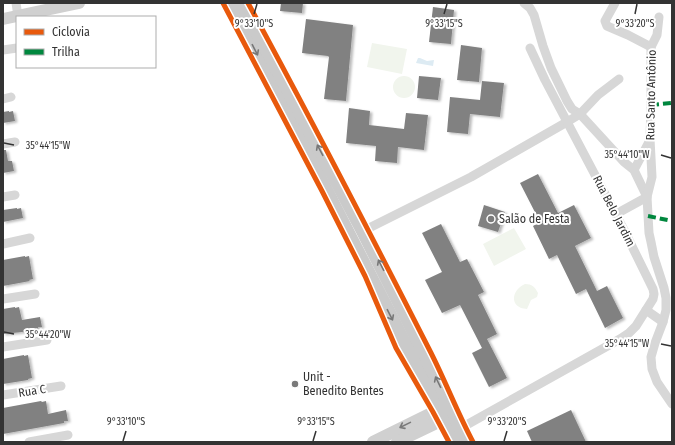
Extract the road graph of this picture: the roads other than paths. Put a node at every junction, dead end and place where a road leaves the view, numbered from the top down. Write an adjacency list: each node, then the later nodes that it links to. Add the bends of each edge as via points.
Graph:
1 (16, 3): 8 (street)
2 (79, 3): 8 (street)
3 (230, 3): 38 (main road, one-way to 38)
4 (242, 3): 26 (main road, one-way to 4)
5 (615, 3): 11 (street, via 605,21 607,26)
6 (529, 5): 16 (street, via 551,68 572,110)
7 (16, 16): 10 (street)
8 (18, 16)
9 (659, 17): 11 (street, Rua Santo Antônio, via 657,35)
10 (3, 19)
11 (651, 47): 18 (street, Rua Santo Antônio)
12 (16, 48): 14 (street)
13 (530, 48): 17 (street, Rua Belo Jardim)
14 (3, 50)
15 (619, 78): 16 (street)
16 (580, 114): 17 (street); 21 (street)
17 (567, 122): 25 (street, Rua Belo Jardim); 26 (street, via 471,177)
18 (650, 139): 21 (street); 24 (street, Rua Santo Antônio, via 652,177)
19 (15, 142): 20 (street)
20 (3, 144)
21 (634, 170): 24 (street)
22 (15, 195): 23 (street)
23 (3, 197)
24 (647, 197): 25 (street); 32 (street, Rua Santo Antônio, via 649,233 666,298)
25 (616, 214): 31 (street, Rua Belo Jardim, via 653,289 653,299)
26 (363, 231): 38 (main road, one-way to 26, via 415,334)
27 (30, 238): 28 (street)
28 (3, 244)
29 (35, 294): 30 (street)
30 (3, 299)
31 (646, 310): 32 (street); 39 (street, Rua Belo Jardim, via 636,326 620,339)
32 (663, 322): 37 (street, Rua Santo Antônio, via 651,357 652,369 657,382)
33 (47, 340): 34 (street)
34 (3, 347)
35 (61, 386): 36 (street, Rua C)
36 (3, 396)
37 (672, 404)
38 (446, 412): 39 (main road); 42 (street, one-way to 42, via 405,425); 43 (street); 44 (main road)
39 (461, 428): 45 (main road)
40 (68, 435): 41 (street)
41 (29, 442)
42 (372, 442)
43 (397, 442)
44 (454, 442)
45 (468, 442)

